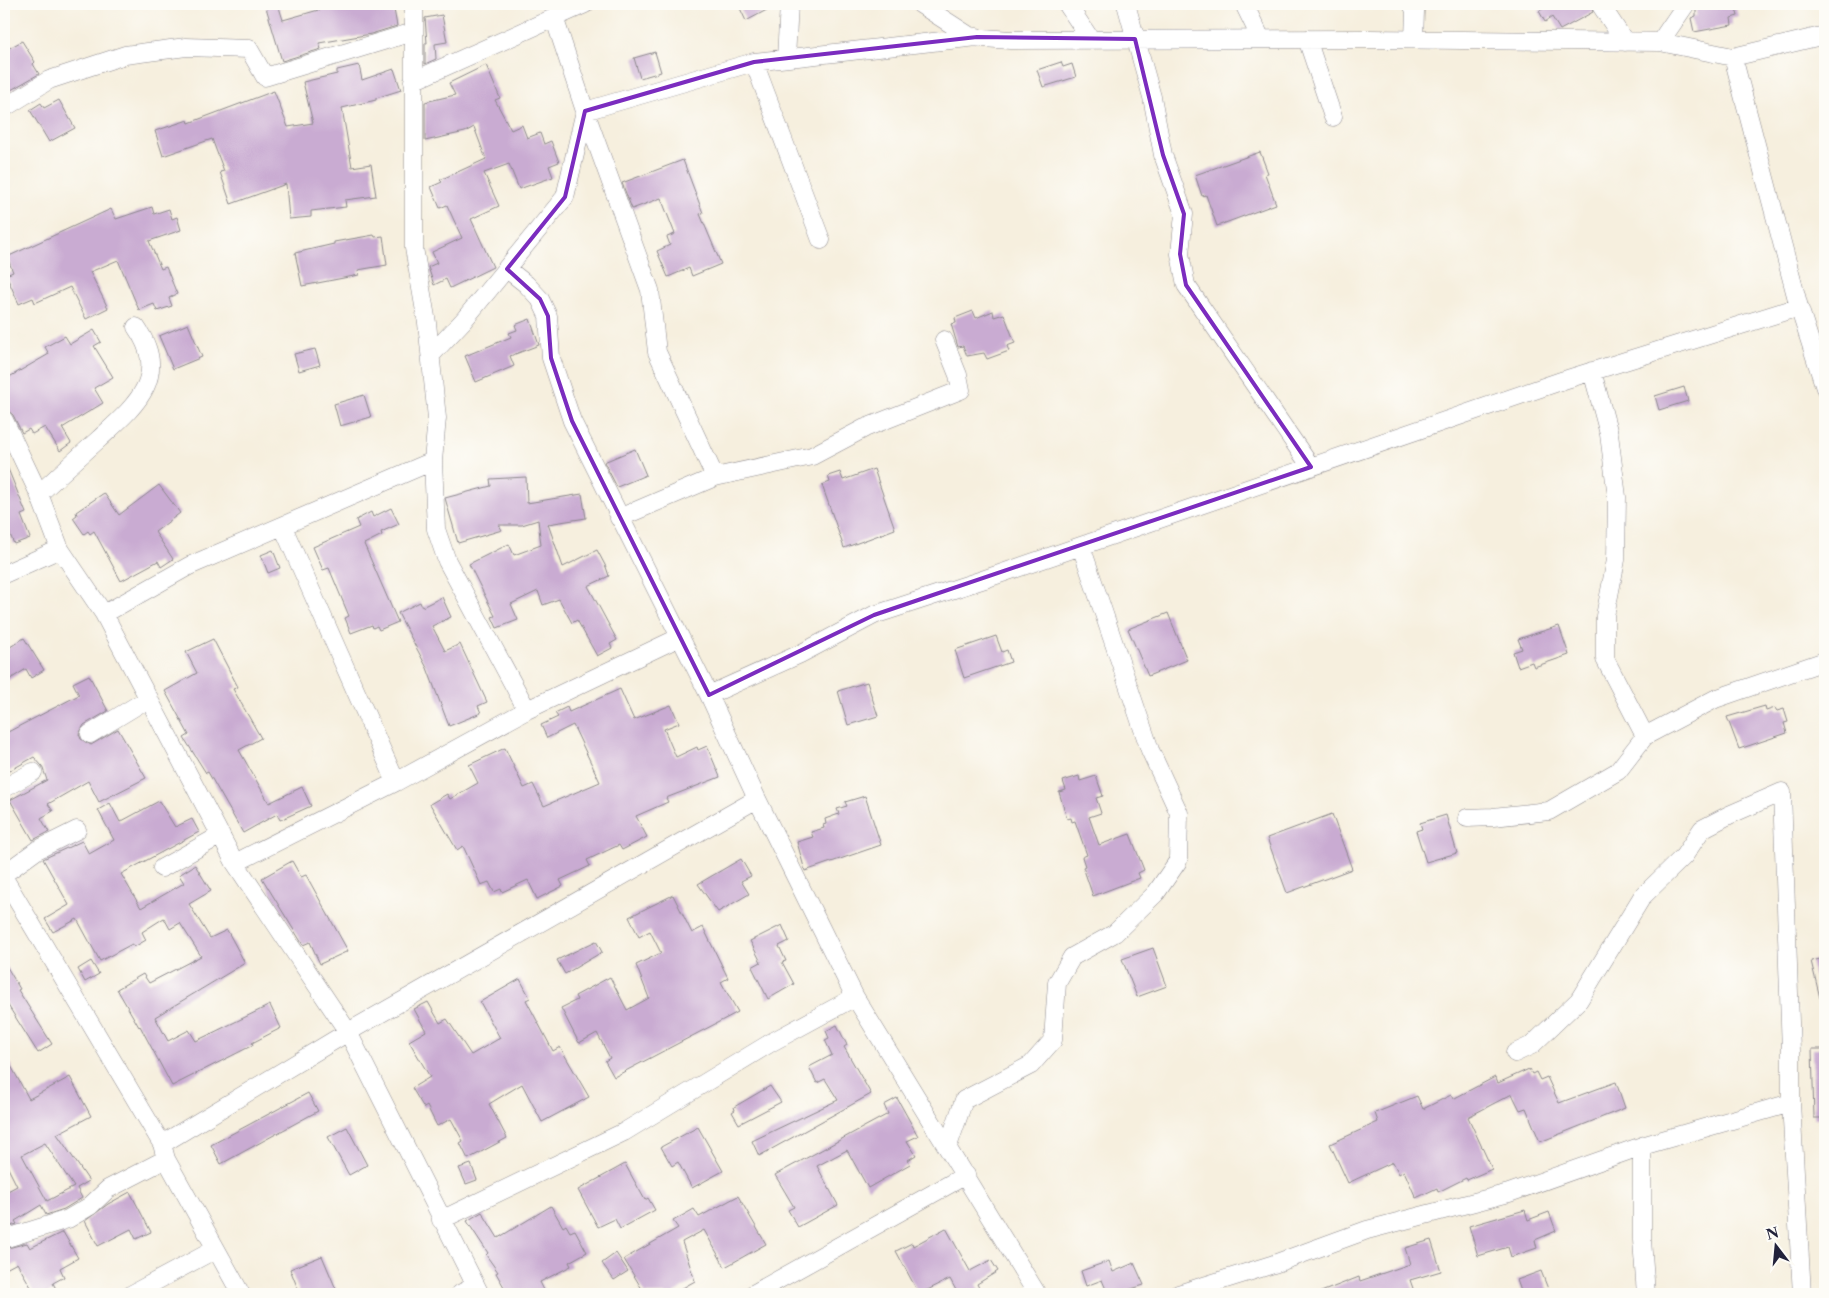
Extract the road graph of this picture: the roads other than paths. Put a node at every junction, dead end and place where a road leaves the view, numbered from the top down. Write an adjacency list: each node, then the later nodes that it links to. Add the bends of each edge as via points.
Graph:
1 (414, 4): 12 (street)
2 (585, 4): 11 (street)
3 (789, 4): 23 (street)
4 (920, 4): 14 (street, via 971,37)
5 (1067, 4): 19 (street)
6 (1126, 4): 15 (street)
7 (1244, 4): 16 (street)
8 (1412, 4): 18 (street, via 1415,11)
9 (1600, 4): 20 (street)
10 (1686, 4): 21 (street)
11 (554, 18): 25 (street); 27 (street)
12 (413, 32): 25 (street); 26 (street, via 265,78 249,49 186,47 125,55 49,80)
13 (1825, 35): 22 (street)
14 (976, 37): 19 (street); 23 (street)
15 (1135, 39): 16 (street); 19 (street); 39 (street, via 1152,97 1163,154 1184,214 1180,254 1186,285)
16 (1261, 39): 17 (street)
17 (1307, 39): 18 (street); 28 (street)
18 (1414, 39): 20 (street)
19 (1091, 40)
20 (1625, 42): 21 (street)
21 (1660, 42): 22 (street)
22 (1733, 57): 31 (street)
23 (786, 58): 24 (street)
24 (754, 62): 27 (street); 29 (street)
25 (413, 81): 34 (street, via 414,248)
26 (4, 108)
27 (585, 111): 30 (street, via 565,197); 40 (street, via 650,290 656,352)
28 (1333, 117)
29 (821, 240)
30 (506, 269): 34 (street); 42 (street, via 540,299 548,316 551,358 572,421)
31 (1799, 307): 35 (street); 36 (street)
32 (136, 327): 41 (street, via 147,347 150,369 139,401)
33 (944, 340): 40 (street, via 961,390 865,428 812,456)
34 (431, 354): 38 (street, via 437,418)
35 (1592, 371): 39 (street); 54 (street, via 1609,434 1617,497 1616,560 1605,616 1605,659)
36 (1825, 388)
37 (4, 420): 41 (street)
38 (433, 461): 43 (street); 52 (street, via 436,529 447,561)
39 (1311, 467): 44 (street)
40 (715, 477): 42 (street)
41 (38, 494): 45 (street)
42 (619, 518): 48 (street)
43 (283, 527): 47 (street, via 189,566); 56 (street)
44 (1081, 546): 50 (street, via 874,614 800,654); 69 (street, via 1150,750 1179,813 1178,861 1156,893 1115,933 1072,957 1057,983 1053,1040 1031,1065 964,1100)
45 (60, 549): 46 (street); 47 (street)
46 (4, 574)
47 (104, 614): 51 (street)
48 (680, 637): 50 (street); 52 (street)
49 (1825, 661): 54 (street, via 1715,699)
50 (709, 695): 58 (street)
51 (149, 698): 53 (street); 61 (street)
52 (527, 710): 56 (street)
53 (90, 734)
54 (1645, 736): 59 (street, via 1618,771 1549,811)
55 (33, 772): 57 (street)
56 (396, 782): 62 (street)
57 (4, 788)
58 (757, 799): 65 (street); 66 (street)
59 (1467, 818)
60 (77, 830): 64 (street, via 37,850)
61 (221, 835): 62 (street); 63 (street)
62 (235, 863): 66 (street)
63 (162, 868)
64 (4, 876): 71 (street)
65 (855, 997): 69 (street); 73 (street, via 772,1042 624,1132)
66 (348, 1032): 71 (street); 73 (street)
67 (1514, 1053): 68 (street, via 1532,1045 1579,1000 1642,897 1684,856 1702,829 1782,792 1792,1051)
68 (1791, 1103): 70 (street); 83 (street)
69 (948, 1146): 72 (street)
70 (1642, 1146): 81 (street, via 1518,1190 1367,1230); 82 (street, via 1642,1240)
71 (164, 1152): 74 (street, via 68,1219); 75 (street)
72 (966, 1175): 79 (street); 80 (street)
73 (441, 1220): 76 (street)
74 (4, 1239)
75 (216, 1249): 77 (street); 78 (street)
76 (472, 1292)
77 (132, 1294)
78 (241, 1294)
79 (753, 1294)
80 (1037, 1294)
81 (1178, 1294)
82 (1646, 1294)
83 (1802, 1294)

